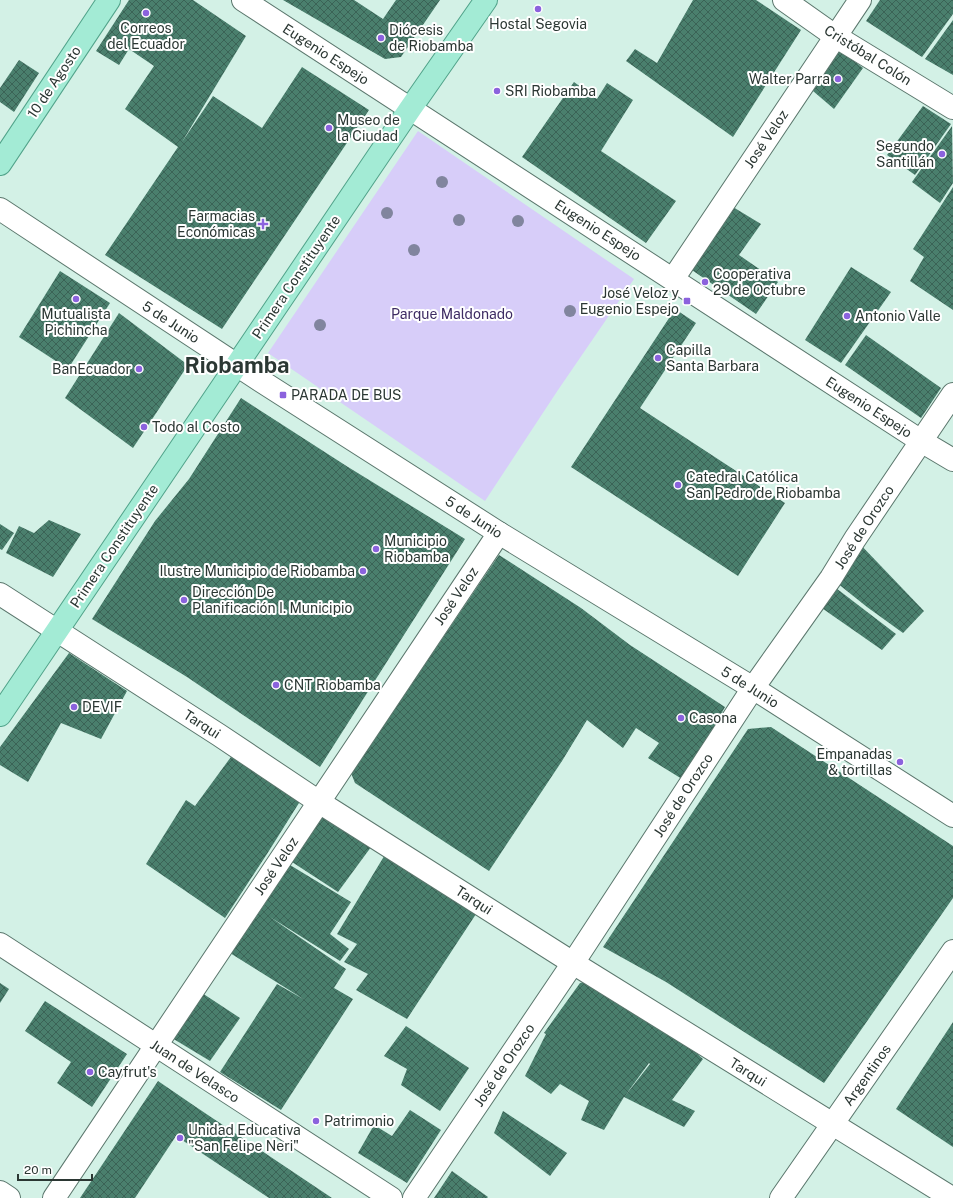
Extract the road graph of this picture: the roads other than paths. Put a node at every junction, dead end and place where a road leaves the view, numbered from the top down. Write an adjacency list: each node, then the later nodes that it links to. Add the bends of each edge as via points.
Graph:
1 (109, 0): 9 (main road, 10 de Agosto)
2 (243, 0): 7 (street, Eugenio Espejo)
3 (486, 0): 7 (main road, Primera Constituyente)
4 (784, 0): 6 (street, Cristóbal Colón)
5 (860, 0): 6 (street, José Veloz)
6 (836, 36): 8 (street, Cristóbal Colón); 11 (street, José Veloz)
7 (410, 108): 11 (street, Eugenio Espejo); 12 (main road, Primera Constituyente)
8 (953, 108)
9 (0, 164)
10 (0, 209): 12 (street, 5 de Junio)
11 (673, 279): 14 (street, Eugenio Espejo)
12 (236, 365): 16 (street, 5 de Junio); 18 (main road, Primera Constituyente)
13 (953, 394): 14 (street, José de Orozco)
14 (921, 441): 15 (street, Eugenio Espejo); 19 (street, José de Orozco, via 854,539 831,578)
15 (953, 460)
16 (499, 533): 19 (street, 5 de Junio); 21 (street, José Veloz)
17 (0, 594): 18 (street, Tarqui)
18 (57, 631): 20 (main road, Primera Constituyente); 21 (street, Tarqui)
19 (753, 688): 22 (street, 5 de Junio); 25 (street, José de Orozco)
20 (0, 715)
21 (319, 802): 25 (street, Tarqui); 26 (street, José Veloz)
22 (953, 816)
23 (0, 944): 26 (street, Juan de Velasco)
24 (953, 952): 27 (street, Argentinos)
25 (573, 963): 27 (street, Tarqui); 32 (street, José de Orozco)
26 (156, 1045): 30 (street, José Veloz); 31 (street, Juan de Velasco)
27 (832, 1124): 33 (street, Argentinos); 34 (street, Tarqui)
28 (0, 1192): 29 (street)
29 (9, 1198)
30 (54, 1198)
31 (391, 1198)
32 (414, 1198)
33 (781, 1198)
34 (952, 1198)

